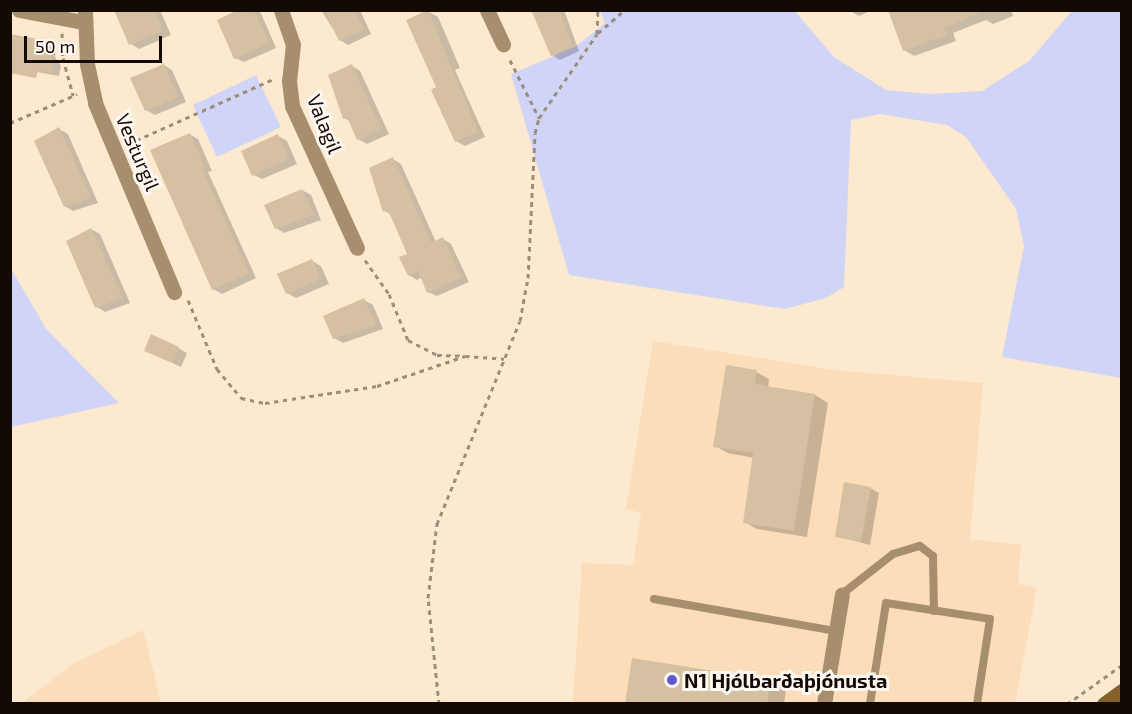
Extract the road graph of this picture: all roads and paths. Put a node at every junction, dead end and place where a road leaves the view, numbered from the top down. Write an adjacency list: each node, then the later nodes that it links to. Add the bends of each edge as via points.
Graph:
1 (19, 10): 7 (street, Vesturgil)
2 (281, 10): 10 (street, Valagil, via 293,44)
3 (487, 10): 9 (street)
4 (598, 10): 8 (path)
5 (624, 10): 8 (path)
6 (85, 16): 7 (street, Vesturgil); 11 (street, Vesturgil)
7 (63, 18): 12 (path, via 63,58)
8 (597, 34): 13 (path)
9 (502, 45): 13 (path)
10 (290, 71): 15 (path); 16 (street, Valagil, via 297,120)
11 (92, 88): 12 (path); 15 (street, Vesturgil)
12 (73, 96): 14 (path)
13 (539, 118): 19 (path, via 528,279 520,321)
14 (10, 123)
15 (113, 151): 17 (street, Vesturgil)
16 (357, 249): 18 (path, via 389,294 408,340 437,355)
17 (174, 292): 18 (path, via 187,298 217,369 241,398 265,403 377,386)
18 (465, 356): 19 (path)
19 (504, 359): 26 (path, via 437,524 428,598)
20 (842, 594): 22 (lane, via 893,554 920,546 933,556); 23 (street)
21 (654, 599): 23 (lane)
22 (934, 610): 28 (lane, via 886,603); 29 (lane, via 990,619)
23 (836, 631): 27 (street)
24 (1122, 665): 30 (path)
25 (1122, 691): 31 (main road)
26 (439, 704)
27 (824, 704)
28 (870, 704)
29 (976, 704)
30 (1067, 704)
31 (1104, 704)

